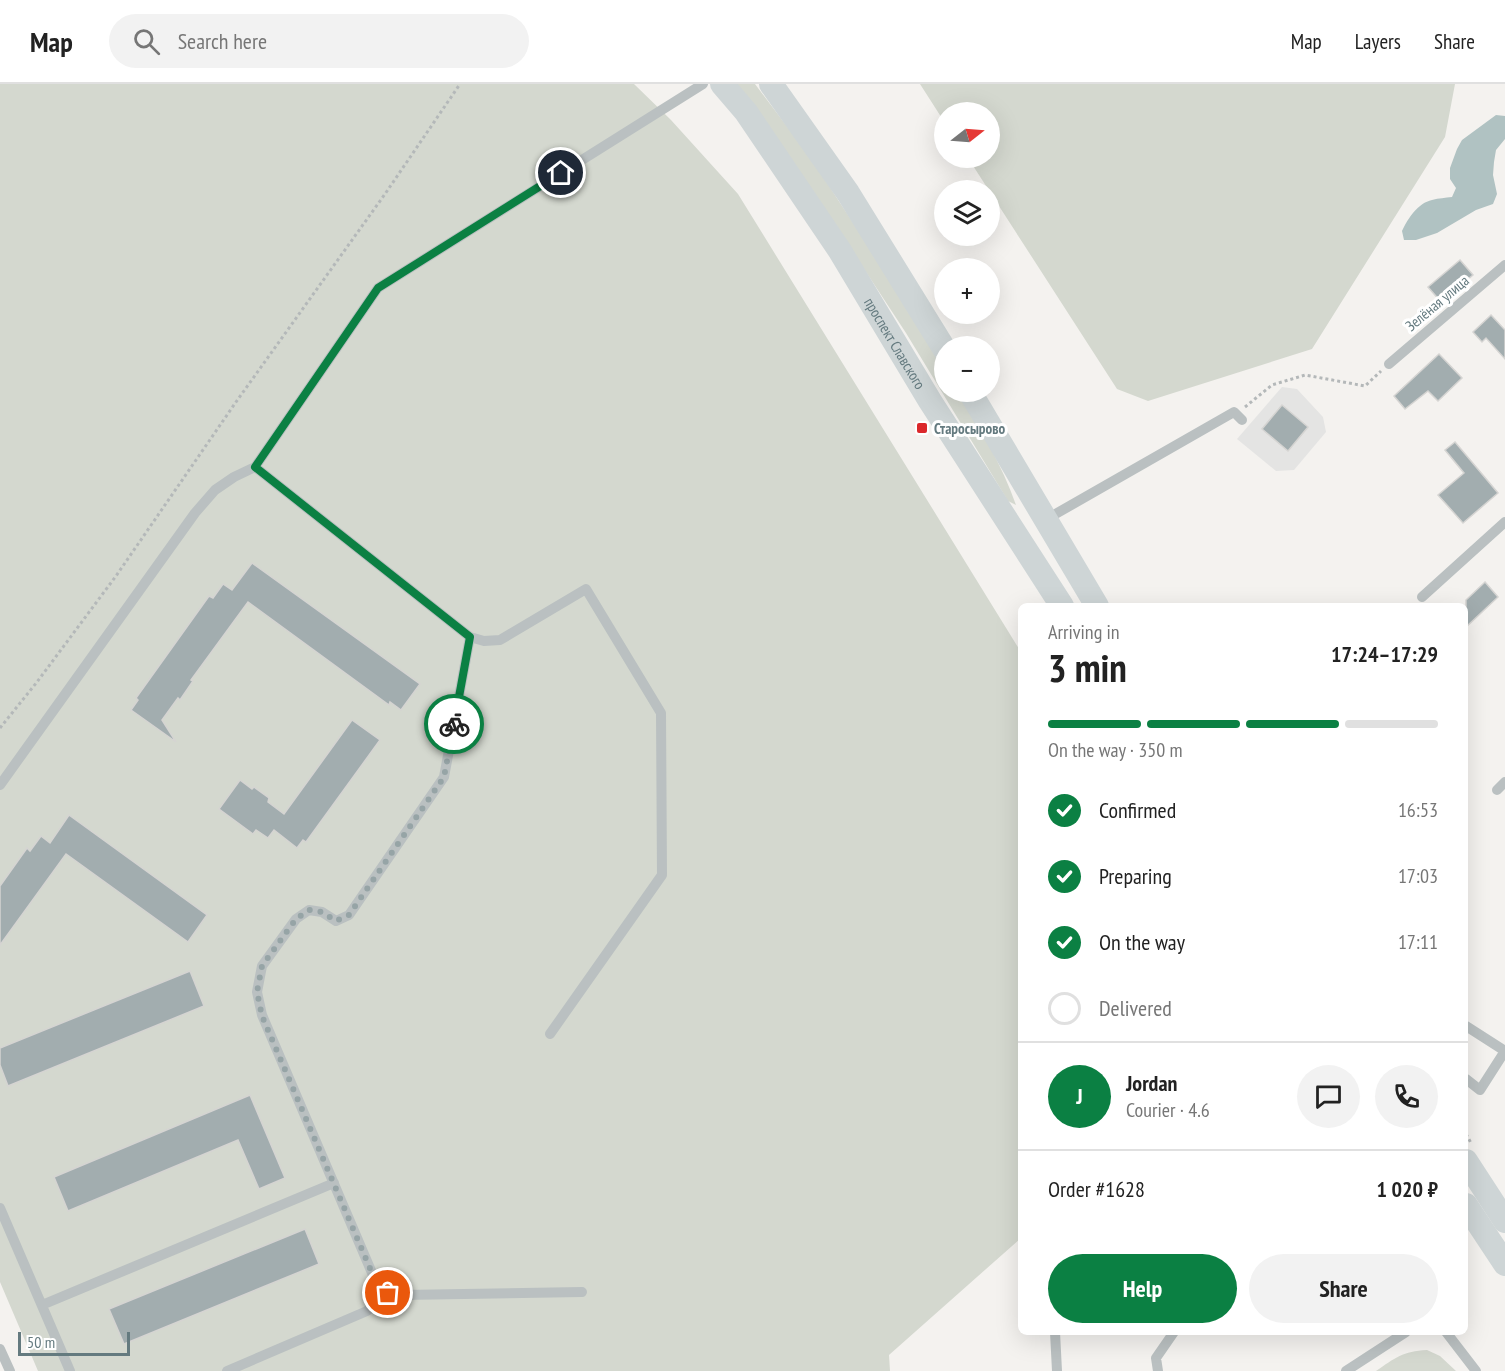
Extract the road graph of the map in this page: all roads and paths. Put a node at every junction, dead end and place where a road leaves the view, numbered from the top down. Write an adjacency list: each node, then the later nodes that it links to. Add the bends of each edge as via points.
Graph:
1 (460, 84): 17 (path, via 116,576)
2 (703, 84): 10 (street, via 378,288)
3 (722, 84): 14 (main road, проспект Славского, via 746,112 840,251 930,401)
4 (771, 84): 6 (main road, via 848,193)
5 (1503, 270): 7 (street, Зелёная улица)
6 (936, 336)
7 (1389, 364): 9 (path, via 1365,386 1305,375 1272,385)
8 (976, 402): 11 (main road)
9 (1239, 417): 11 (street, via 1234,412)
10 (255, 467): 16 (street); 18 (street, via 215,490 195,513)
11 (1045, 520): 15 (main road)
12 (1505, 522): 13 (street)
13 (1422, 597)
14 (1060, 603)
15 (1095, 603)
16 (470, 637): 20 (street, via 500,640 586,589 661,713 662,875); 24 (street, via 444,777 349,915 336,921 322,912 309,910 296,919 262,966 257,992 262,1016)
17 (0, 728)
18 (0, 785)
19 (1468, 1027): 21 (street)
20 (550, 1034)
21 (1505, 1051): 22 (street, via 1480,1090)
22 (1468, 1081)
23 (1468, 1164): 27 (main road)
24 (334, 1183): 29 (street); 31 (street)
25 (0, 1208): 31 (street)
26 (1468, 1210): 28 (main road)
27 (1505, 1221)
28 (1505, 1264)
29 (378, 1287): 30 (street, via 402,1295); 39 (street, via 376,1301 367,1311)
30 (582, 1292)
31 (42, 1305): 38 (street)
32 (1055, 1335): 40 (street)
33 (1172, 1335): 41 (street, via 1156,1358)
34 (1401, 1335): 42 (street)
35 (1448, 1335): 43 (street)
36 (0, 1348): 37 (street)
37 (10, 1371)
38 (70, 1371)
39 (227, 1371)
40 (1057, 1371)
41 (1158, 1371)
42 (1346, 1371)
43 (1476, 1371)

